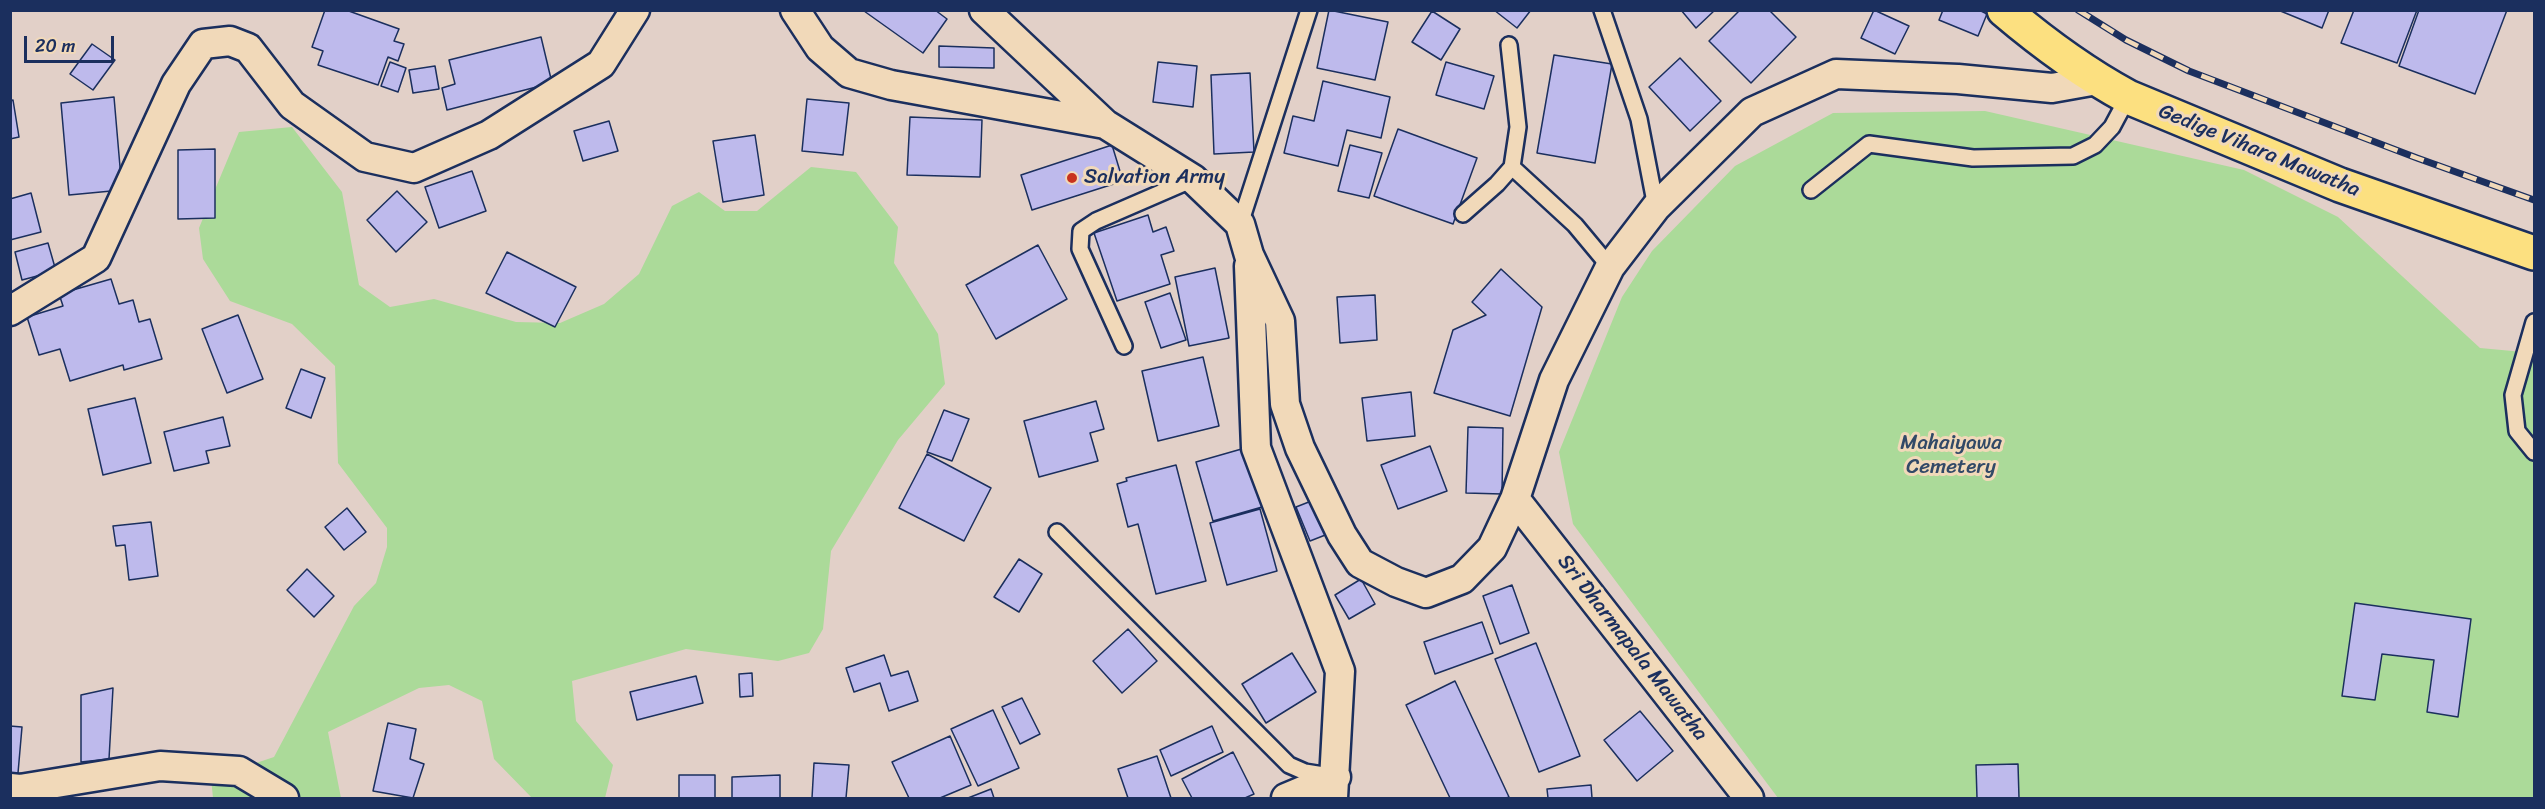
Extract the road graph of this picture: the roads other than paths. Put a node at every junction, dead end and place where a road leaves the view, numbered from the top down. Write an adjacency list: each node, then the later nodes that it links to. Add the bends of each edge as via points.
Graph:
1 (635, 10): 20 (street, via 601,64 489,135 414,168 365,157 292,105 248,48 230,41 203,44 176,84 96,258)
2 (795, 10): 10 (street, via 820,48 849,73 891,85)
3 (984, 10): 10 (street)
4 (1309, 10): 16 (lane)
5 (1602, 10): 14 (lane, via 1639,118)
6 (2004, 10): 8 (main road, Gedige Vihara Mawatha, via 2048,48)
7 (1509, 45): 11 (lane, via 1518,127)
8 (2097, 80): 9 (main road, Gedige Vihara Mawatha); 14 (street, via 2052,88 1836,74 1752,112)
9 (2128, 97): 13 (lane, via 2095,145 2073,156 1973,158 1869,144); 17 (main road, Gedige Vihara Mawatha, via 2340,185)
10 (1105, 124): 12 (street)
11 (1512, 167): 15 (lane); 19 (lane, via 1575,225)
12 (1193, 179): 16 (street); 22 (lane, via 1081,231 1080,249)
13 (1811, 190)
14 (1656, 207): 19 (street)
15 (1463, 214)
16 (1240, 224): 18 (street)
17 (2535, 253)
18 (1249, 255): 24 (street, via 1280,321 1285,404 1300,448 1342,535 1360,563 1426,593 1462,579 1492,548); 27 (street, via 1256,448 1340,671)
19 (1610, 267): 24 (street, via 1554,380)
20 (10, 311)
21 (2535, 322): 23 (lane, via 2513,395 2517,431)
22 (1124, 346)
23 (2535, 452)
24 (1515, 499): 30 (street, Sri Dharmapala Mawatha)
25 (1057, 532): 27 (lane, via 1289,765)
26 (10, 788): 28 (street, via 160,766 239,771)
27 (1335, 788): 29 (street)
28 (284, 798)
29 (1286, 798)
30 (1749, 798)

